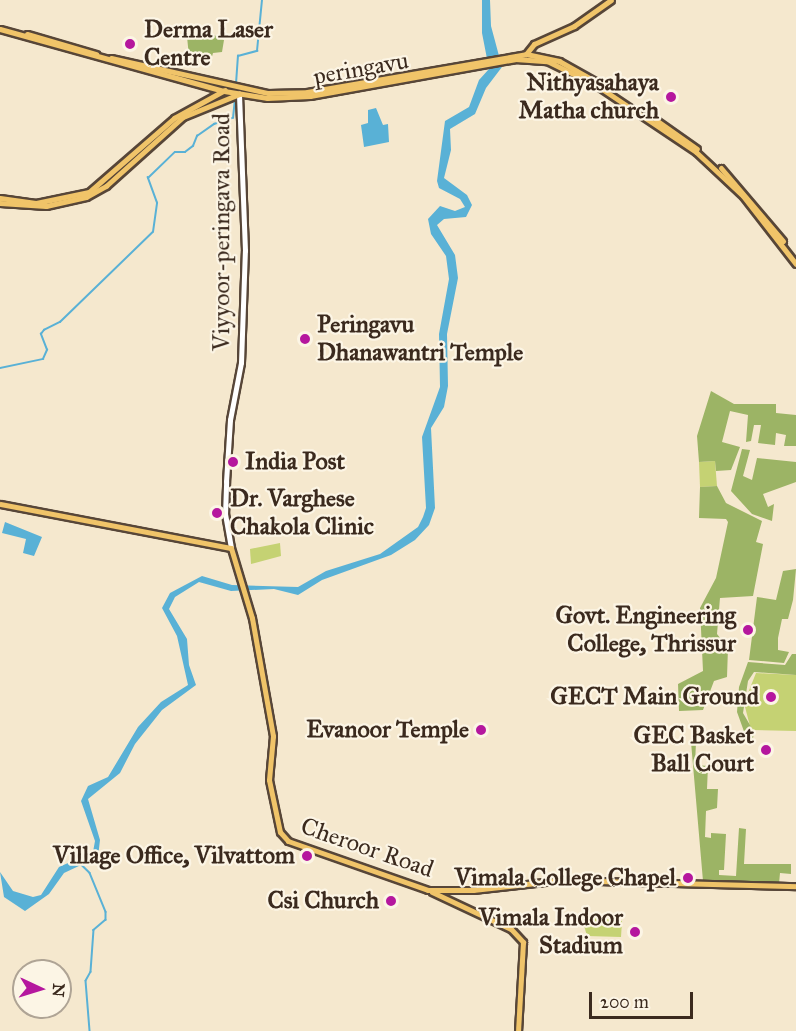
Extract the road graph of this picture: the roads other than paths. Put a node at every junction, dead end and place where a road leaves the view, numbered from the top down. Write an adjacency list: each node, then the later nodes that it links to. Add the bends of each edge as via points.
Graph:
1 (611, 0): 3 (main road, via 574,26 534,44)
2 (0, 28): 5 (main road)
3 (526, 56): 4 (main road); 9 (main road, via 549,57 587,76 696,148 738,184); 10 (main road, via 583,77 696,152 743,196)
4 (487, 62): 6 (main road, via 287,94); 6 (main road, peringavu, via 301,98)
5 (225, 88): 6 (main road); 7 (main road, via 174,118 89,192 46,202)
6 (237, 93): 8 (main road, via 183,117 106,186 86,197 46,206); 12 (street, Viyyoor-peringava Road, via 245,263 241,363 230,420 226,475 225,515)
7 (0, 198)
8 (0, 203)
9 (796, 258)
10 (796, 264)
11 (0, 504): 12 (main road)
12 (231, 548): 14 (main road, Cheroor Road, via 246,593 273,736 269,780 280,832 293,844)
13 (796, 886): 14 (main road, Cheroor Road, via 570,880)
14 (428, 890): 15 (main road, via 512,929 523,942)
15 (518, 1031)

